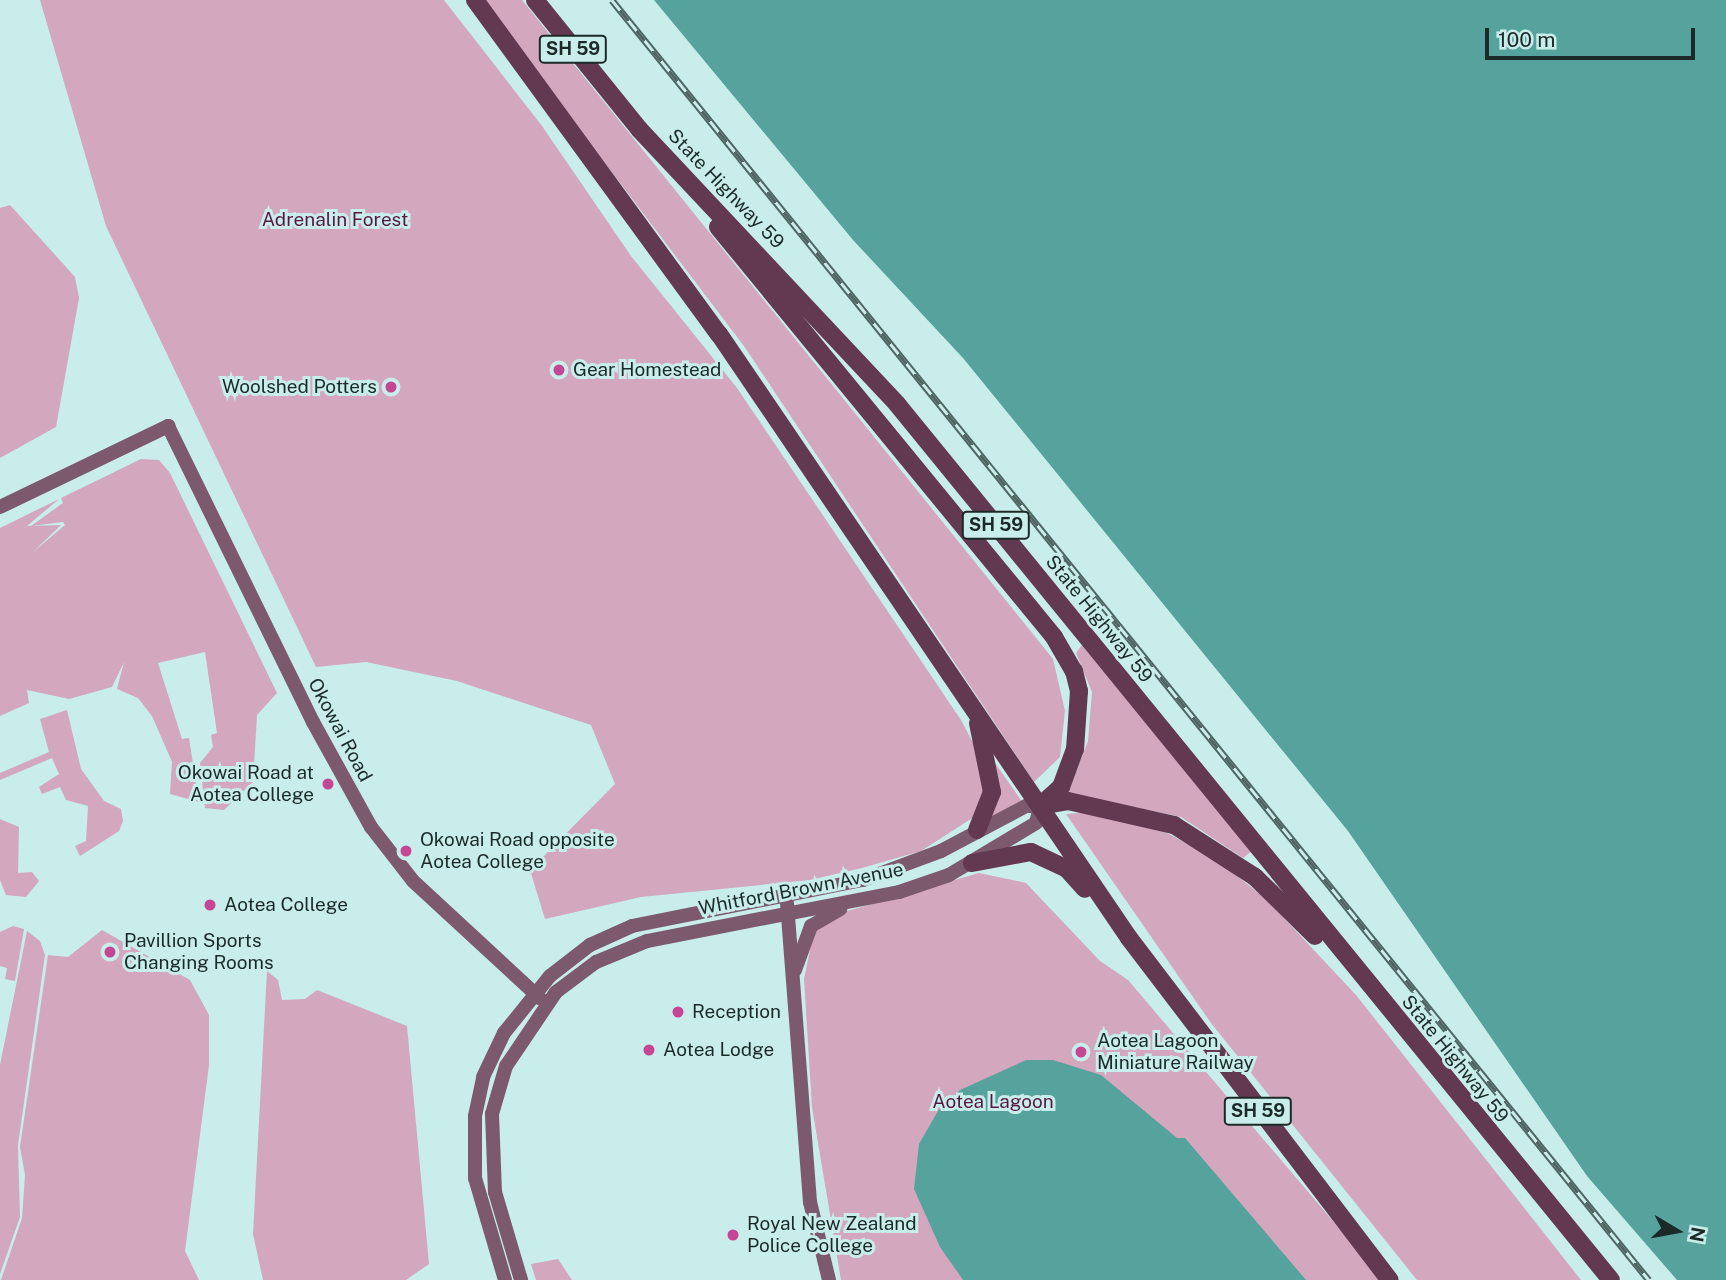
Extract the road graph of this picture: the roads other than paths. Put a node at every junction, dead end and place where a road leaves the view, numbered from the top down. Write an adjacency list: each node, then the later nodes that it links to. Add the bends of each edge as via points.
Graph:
1 (475, 0): 5 (main road, SH 59, via 719,334)
2 (535, 0): 3 (main road, State Highway 59 / SH 59)
3 (612, 98): 6 (main road, via 1054,636 1074,671 1078,722 1067,775); 13 (main road, State Highway 59 / SH 59, via 897,404)
4 (0, 507): 15 (main road, Okowai Road, via 168,426 313,722 371,827 412,881)
5 (975, 712): 6 (main road, SH 59); 7 (main road, via 992,784)
6 (1040, 806): 7 (main road, Whitford Brown Avenue, via 1026,806); 8 (main road, Whitford Brown Avenue, via 1036,823); 12 (main road, SH 59); 13 (main road, via 1068,801 1174,825 1255,877)
7 (977, 830): 10 (main road, Whitford Brown Avenue, via 898,869)
8 (972, 863): 9 (main road, Whitford Brown Avenue); 12 (main road, via 1016,851 1054,859)
9 (899, 892): 11 (main road, Whitford Brown Avenue); 14 (main road, via 824,915 811,926)
10 (786, 897): 11 (main road); 15 (main road, Whitford Brown Avenue, via 670,916 612,933 565,964)
11 (788, 912): 14 (main road); 16 (main road, Whitford Brown Avenue, via 632,946 576,975)
12 (1129, 938): 20 (main road, SH 59)
13 (1357, 972): 21 (main road, State Highway 59 / SH 59)
14 (793, 986): 19 (main road, via 810,1202)
15 (534, 993): 16 (main road, Okowai Road); 17 (main road, Whitford Brown Avenue, via 491,1059 475,1116 475,1178)
16 (546, 1003): 18 (main road, Whitford Brown Avenue, via 506,1066 492,1114 490,1168)
17 (505, 1280)
18 (521, 1280)
19 (829, 1280)
20 (1390, 1280)
21 (1611, 1280)

